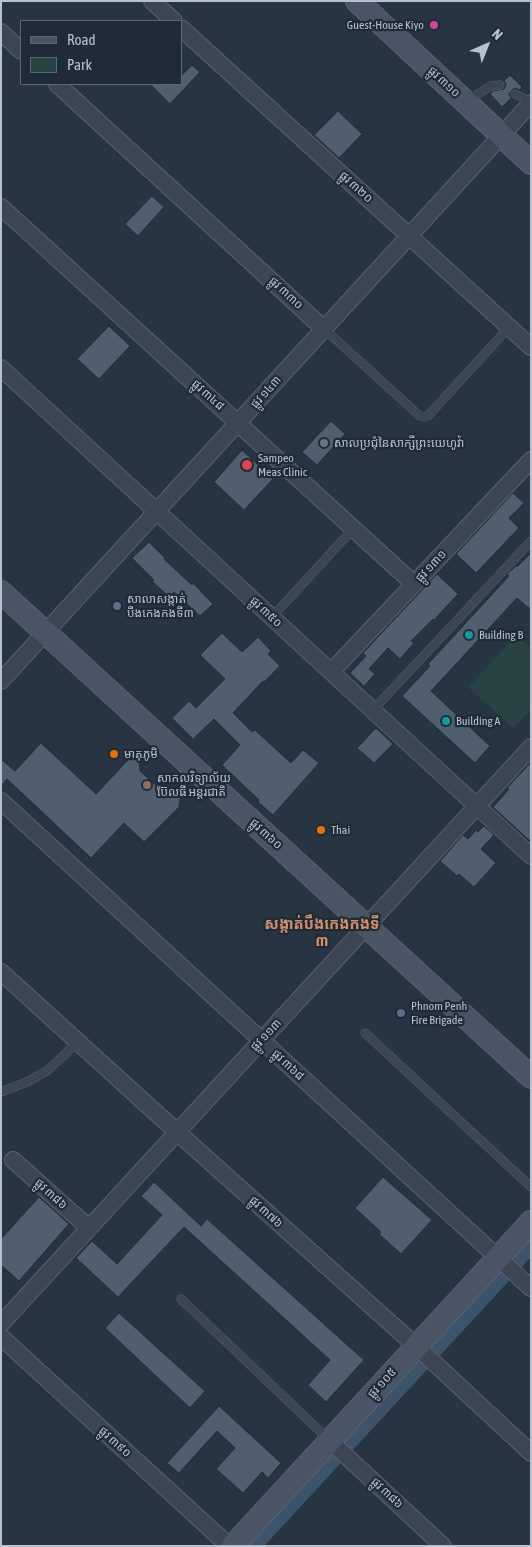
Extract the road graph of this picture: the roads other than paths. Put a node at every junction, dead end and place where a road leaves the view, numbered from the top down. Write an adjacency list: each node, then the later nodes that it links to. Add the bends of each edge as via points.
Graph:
1 (152, 1): 3 (street)
2 (357, 1): 10 (street, ផ្លូវ ៣១០)
3 (173, 20)
4 (182, 29): 15 (street, ផ្លូវ ៣២០)
5 (1, 32): 6 (street)
6 (20, 50)
7 (58, 85): 17 (street, ផ្លូវ ៣៣០)
8 (500, 85): 10 (lane, via 491,86)
9 (516, 94): 11 (lane)
10 (465, 102): 12 (street, ផ្លូវ ៣១០)
11 (531, 103): 12 (street, ផ្លូវ ១៤៣)
12 (501, 136): 13 (street, ផ្លូវ ៣១០); 15 (street, ផ្លូវ ១៤៣)
13 (531, 163)
14 (1, 207): 20 (street, ផ្លូវ ៣៤៨)
15 (410, 235): 16 (street, ផ្លូវ ៣២០); 17 (street, ផ្លូវ ១៤៣)
16 (509, 327): 17 (lane, ផ្លូវ ៣៣០, via 424,417); 18 (street, ផ្លូវ ៣២០)
17 (324, 328): 20 (street, ផ្លូវ ១៤៣)
18 (531, 347)
19 (1, 368): 22 (street, ផ្លូវ ៣៥០)
20 (238, 423): 22 (street, ផ្លូវ ១៤៣); 23 (street, ផ្លូវ ៣៤៨)
21 (531, 460): 25 (street, ផ្លូវ ១៣១)
22 (157, 511): 27 (street, ផ្លូវ ៣៥០); 28 (street, ផ្លូវ ១៤៣)
23 (353, 529): 25 (street, ផ្លូវ ៣៤៨); 27 (lane)
24 (531, 541): 31 (lane)
25 (414, 584): 29 (street, ផ្លូវ ១៣១)
26 (1, 592): 28 (street, ផ្លូវ ៣៦០)
27 (272, 617): 29 (street, ផ្លូវ ៣៥០)
28 (45, 633): 30 (street, ផ្លូវ ១៤៣); 36 (street, ផ្លូវ ៣៦០)
29 (331, 672): 31 (street, ផ្លូវ ៣៥០)
30 (1, 681)
31 (372, 710): 34 (street, ផ្លូវ ៣៥០)
32 (531, 747): 34 (street, ផ្លូវ ១១៣)
33 (1, 801): 39 (street, ផ្លូវ ៣៦៨)
34 (476, 806): 35 (street, ផ្លូវ ៣៥០); 36 (street, ផ្លូវ ១១៣)
35 (531, 856)
36 (366, 926): 39 (street, ផ្លូវ ១១៣); 41 (street, ផ្លូវ ៣៦០)
37 (1, 972): 40 (street, ផ្លូវ ៣៧៦)
38 (365, 1033): 45 (lane)
39 (261, 1040): 43 (street, ផ្លូវ ១១៣); 48 (street, ផ្លូវ ៣៦៨)
40 (78, 1042): 42 (lane, via 48,1070); 43 (street, ផ្លូវ ៣៧៦)
41 (531, 1077)
42 (1, 1092)
43 (177, 1132): 47 (street, ផ្លូវ ១១៣); 53 (street, ផ្លូវ ៣៧៦)
44 (13, 1160): 47 (street, ផ្លូវ ៣៨៦)
45 (531, 1187)
46 (531, 1222): 48 (street, ផ្លូវ ១០៥)
47 (89, 1228): 51 (street, ផ្លូវ ១១៣)
48 (500, 1261): 49 (street, ផ្លូវ ៣៦៨); 53 (street, ផ្លូវ ១០៥)
49 (531, 1288)
50 (180, 1299): 54 (lane)
51 (1, 1324)
52 (1, 1337): 56 (street, ផ្លូវ ៣៩០)
53 (419, 1349): 54 (street, ផ្លូវ ១០៥); 55 (street, ផ្លូវ ៣៧៦)
54 (338, 1448): 57 (street, ផ្លូវ ១០៥); 58 (street, ផ្លូវ ៣៨៦)
55 (531, 1452)
56 (229, 1546)
57 (233, 1546)
58 (443, 1546)

